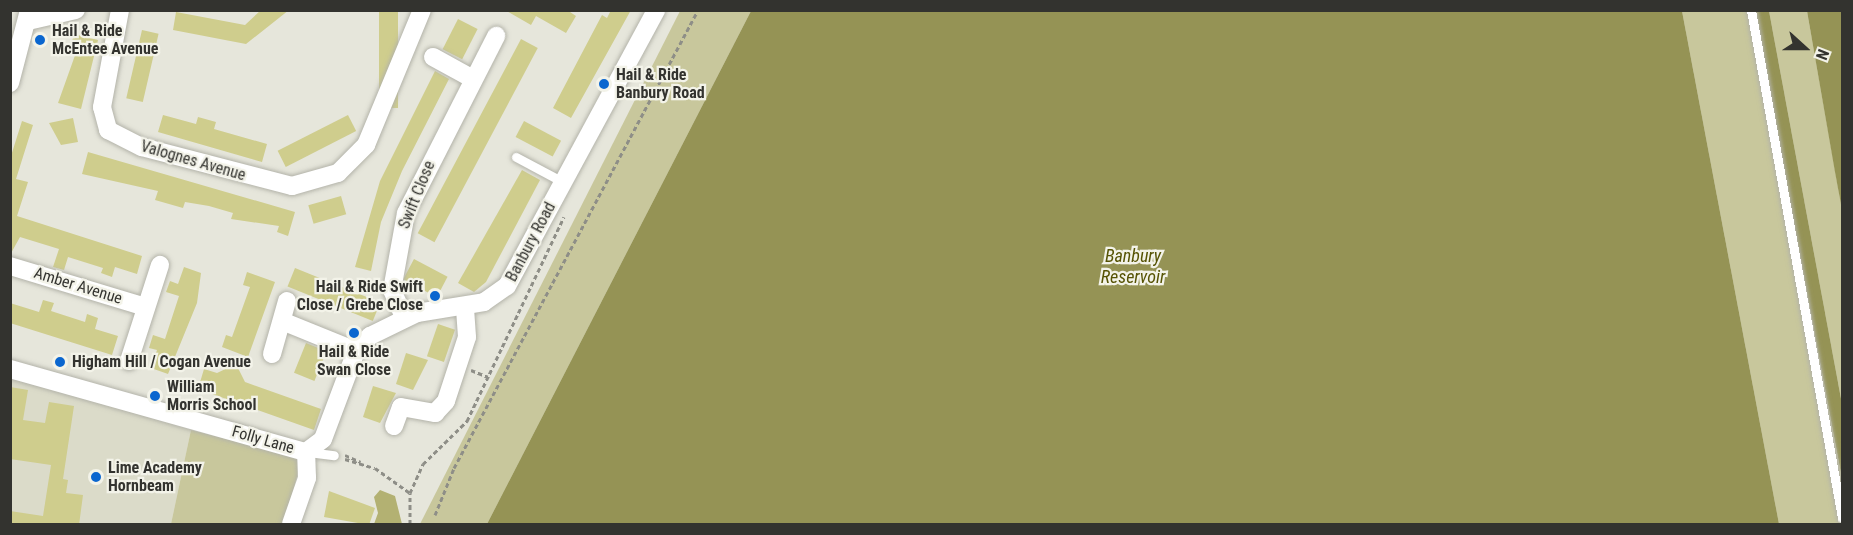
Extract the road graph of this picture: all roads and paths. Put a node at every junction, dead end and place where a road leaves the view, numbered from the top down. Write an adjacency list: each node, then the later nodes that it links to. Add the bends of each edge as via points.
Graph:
1 (76, 10): 7 (street)
2 (120, 10): 3 (street, Valognes Avenue, via 102,107 102,120 120,139 292,186 338,173 360,153 376,124)
3 (422, 10)
4 (698, 10): 32 (path, via 454,468)
5 (1751, 10): 33 (lane)
6 (654, 11): 13 (street, Banbury Road)
7 (28, 16): 11 (street)
8 (496, 36): 10 (street, Swift Close)
9 (433, 57): 10 (street)
10 (473, 80): 20 (street, Swift Close, via 406,213 392,290)
11 (10, 83)
12 (516, 157): 13 (lane)
13 (562, 182): 19 (street, Banbury Road, via 507,286)
14 (570, 205): 27 (path)
15 (160, 265): 18 (street)
16 (10, 266): 18 (street, Amber Avenue)
17 (287, 301): 21 (street)
18 (146, 307): 24 (street)
19 (465, 307): 20 (street, Banbury Road); 28 (street, via 467,337 446,401 435,413 401,406)
20 (404, 317): 22 (street, Banbury Road)
21 (282, 321): 22 (street); 23 (street)
22 (356, 351): 29 (street, via 323,439)
23 (272, 354)
24 (129, 361)
25 (10, 369): 29 (street, Folly Lane)
26 (479, 373): 27 (path)
27 (488, 377): 31 (path, via 467,421 435,447)
28 (394, 426)
29 (306, 452): 30 (lane, Folly Lane); 34 (street, via 307,478)
30 (334, 455): 31 (path, via 375,468)
31 (410, 493): 35 (path)
32 (435, 514)
33 (1842, 518)
34 (291, 525)
35 (410, 525)

